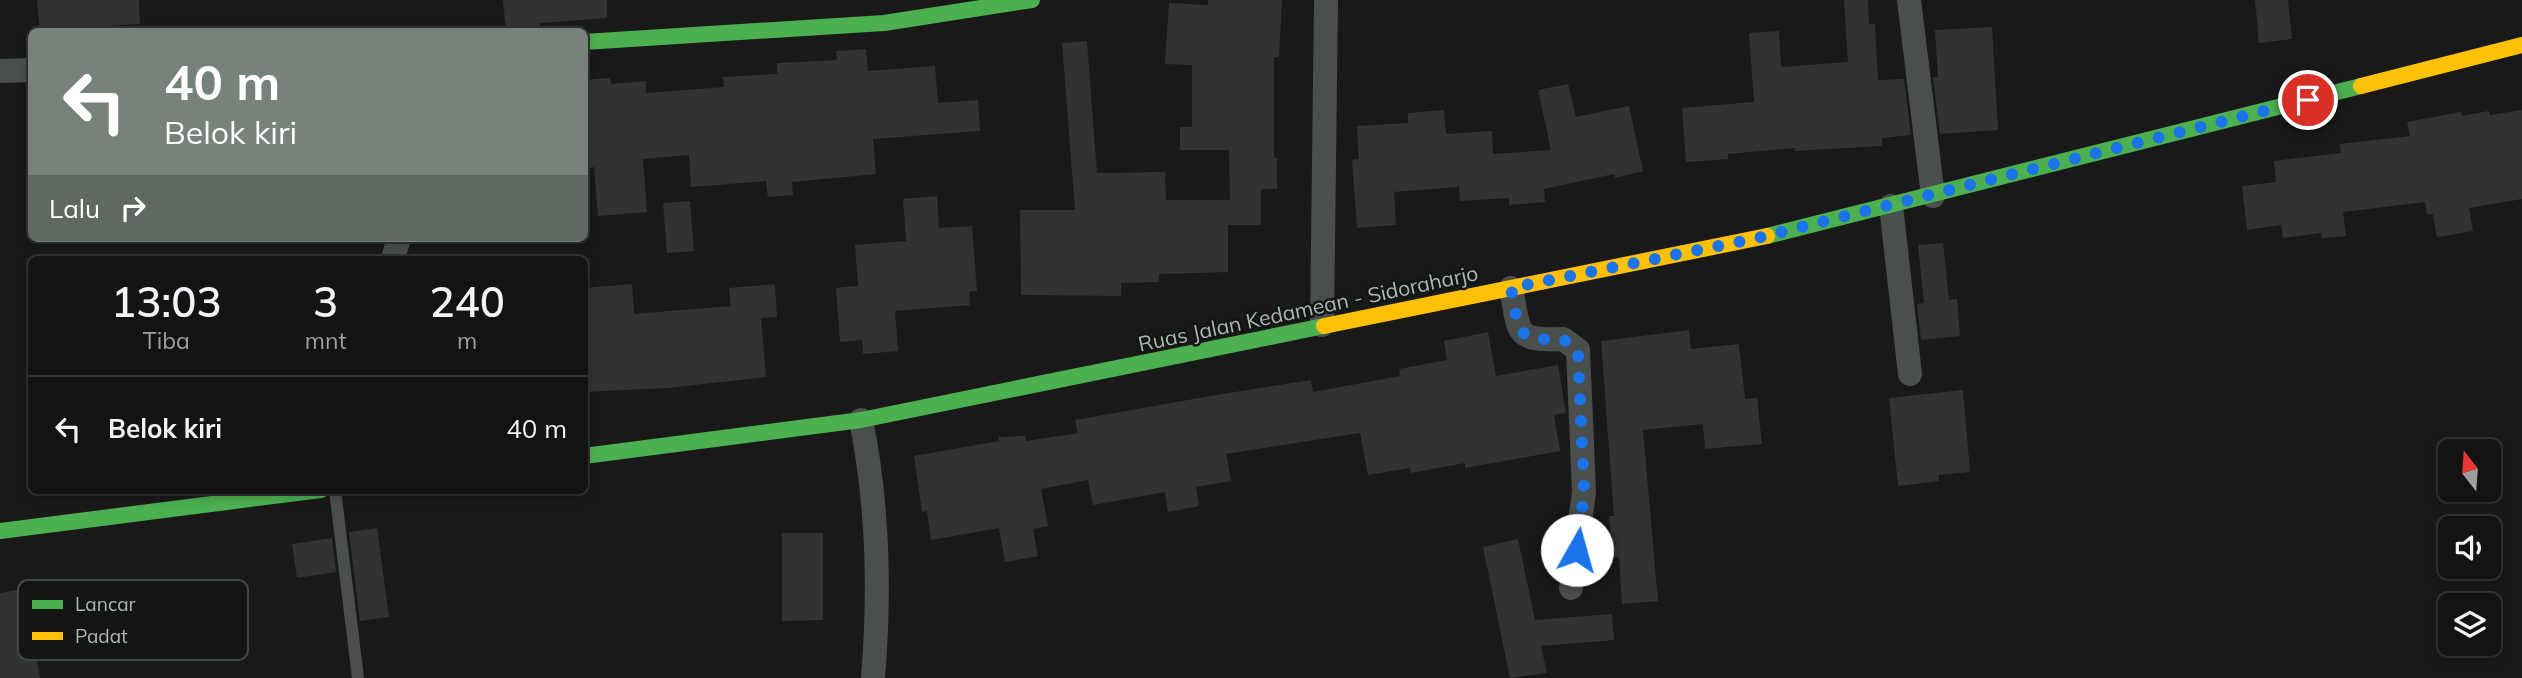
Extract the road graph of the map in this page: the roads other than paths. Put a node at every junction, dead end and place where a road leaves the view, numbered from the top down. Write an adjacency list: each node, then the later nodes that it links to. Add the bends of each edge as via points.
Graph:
1 (1032, 0): 4 (main road, via 884,23)
2 (1326, 0): 11 (street)
3 (1909, 0): 8 (street)
4 (588, 43)
5 (2522, 45): 8 (main road, Ruas Jalan Kedamean - Sidoraharjo)
6 (28, 70): 7 (street)
7 (0, 71)
8 (1933, 196): 9 (main road, Ruas Jalan Kedamean - Sidoraharjo)
9 (1891, 206): 10 (main road, Ruas Jalan Kedamean - Sidoraharjo); 12 (street)
10 (1511, 288): 11 (main road, Ruas Jalan Kedamean - Sidoraharjo); 18 (street, via 1524,336 1532,341 1563,339 1578,351 1584,492)
11 (1322, 326): 13 (main road, Ruas Jalan Kedamean - Sidoraharjo)
12 (1910, 374)
13 (861, 420): 14 (main road, Ruas Jalan Kedamean - Sidoraharjo); 20 (street, via 873,516)
14 (588, 455)
15 (290, 494): 17 (main road)
16 (335, 494): 19 (lane)
17 (0, 531)
18 (1571, 589)
19 (358, 678)
20 (873, 678)

